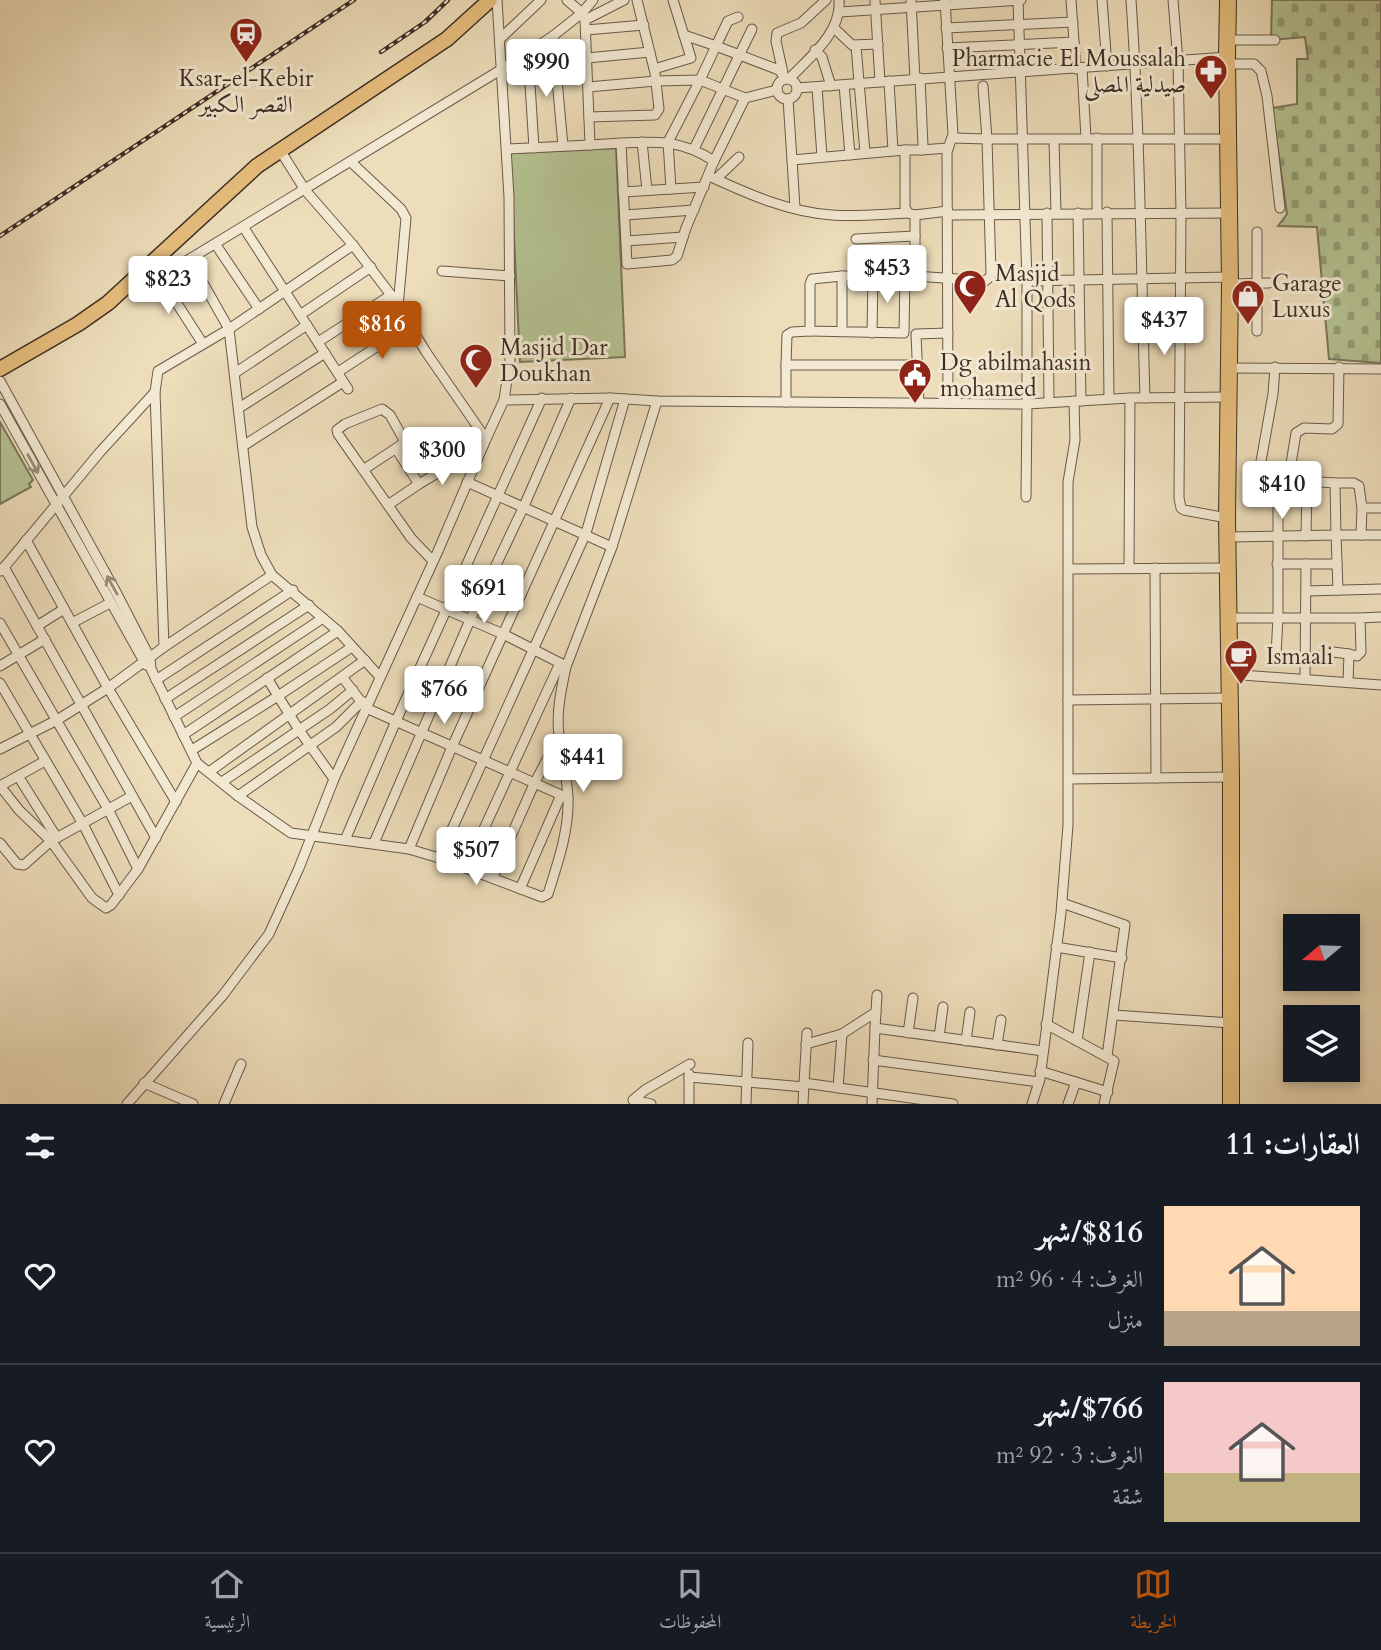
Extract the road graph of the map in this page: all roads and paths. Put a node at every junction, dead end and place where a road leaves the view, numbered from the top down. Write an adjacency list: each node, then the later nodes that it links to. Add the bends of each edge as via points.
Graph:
1 (490, 0): 89 (main road, via 447,39)
2 (497, 0): 32 (street)
3 (541, 0): 32 (street)
4 (567, 0): 23 (street)
5 (593, 0): 23 (street)
6 (624, 0): 23 (street)
7 (637, 0): 26 (street)
8 (673, 0): 30 (street)
9 (826, 0): 55 (street, via 801,23 778,33)
10 (839, 0): 21 (street)
11 (875, 0): 20 (street)
12 (1019, 0): 18 (street); 25 (street)
13 (1071, 0): 24 (street)
14 (1102, 0): 49 (street)
15 (1131, 0): 48 (street)
16 (1173, 0): 46 (street)
17 (1228, 0): 33 (highway)
18 (945, 3): 19 (street); 28 (street)
19 (911, 4): 20 (street); 56 (street)
20 (876, 11): 21 (street); 37 (street)
21 (840, 12): 27 (street)
22 (738, 17): 38 (street, via 728,21)
23 (584, 21): 26 (street); 31 (street); 45 (street)
24 (1073, 22): 25 (street); 35 (street)
25 (1018, 23): 28 (street); 36 (street)
26 (644, 25): 43 (street)
27 (834, 28): 39 (street); 41 (street)
28 (946, 28): 40 (street)
29 (752, 29): 44 (street)
30 (684, 35): 38 (street); 51 (street, via 691,58)
31 (553, 36): 42 (street); 85 (street)
32 (501, 38): 50 (street)
33 (1228, 40): 34 (street); 47 (highway)
34 (1275, 40)
35 (1074, 41): 36 (street); 52 (street)
36 (1020, 43): 40 (street); 53 (street)
37 (878, 44): 39 (street); 59 (street)
38 (716, 46): 44 (street); 57 (street)
39 (856, 46): 60 (street)
40 (947, 48): 54 (street)
41 (815, 50): 55 (street); 62 (street, via 822,57)
42 (528, 52): 50 (street); 86 (street)
43 (650, 52): 45 (street); 51 (street)
44 (740, 53): 55 (street); 67 (street)
45 (587, 58): 64 (street)
46 (1178, 61): 47 (street); 48 (street); 74 (street)
47 (1227, 61): 77 (highway); 107 (street, via 1254,64 1262,71)
48 (1135, 64): 49 (street); 76 (street)
49 (1107, 66): 52 (street)
50 (502, 69): 87 (street); 99 (street)
51 (654, 69): 58 (street)
52 (1079, 69): 53 (street); 72 (street)
53 (1021, 73): 54 (street); 78 (street)
54 (949, 76): 56 (street); 82 (street)
55 (786, 77): 66 (street); 68 (street)
56 (917, 78): 59 (street); 91 (street)
57 (699, 80): 58 (street); 67 (street); 81 (street)
58 (656, 81): 64 (street); 71 (street, via 656,114)
59 (884, 81): 60 (street); 92 (street)
60 (858, 83): 61 (street); 93 (street)
61 (844, 85): 62 (street); 94 (street)
62 (831, 86): 65 (street)
63 (983, 86): 75 (street)
64 (588, 87): 71 (street)
65 (817, 87): 66 (street); 95 (street)
66 (797, 88): 70 (street)
67 (722, 90): 69 (street); 88 (street)
68 (777, 90): 69 (street); 70 (street)
69 (745, 98): 97 (street)
70 (788, 99): 98 (street)
71 (589, 117): 84 (street)
72 (1086, 138): 73 (street); 79 (street)
73 (1097, 138): 76 (street); 109 (street)
74 (1179, 138): 76 (street); 77 (street); 111 (street)
75 (988, 139): 78 (street); 82 (street); 117 (street)
76 (1139, 139): 110 (street)
77 (1230, 139): 115 (highway)
78 (1024, 140): 79 (street); 118 (street)
79 (1054, 140): 113 (street)
80 (642, 142): 81 (street); 83 (street); 104 (street)
81 (668, 142): 88 (street); 102 (street)
82 (951, 143): 91 (street); 112 (street)
83 (621, 144): 84 (street); 105 (street)
84 (590, 145): 85 (street)
85 (563, 146): 86 (street)
86 (534, 148): 87 (street)
87 (507, 149): 132 (street)
88 (694, 149): 97 (street)
89 (280, 150): 103 (street); 131 (main road, via 238,181)
90 (905, 150): 91 (street); 92 (street); 116 (street, via 905,207)
91 (921, 150)
92 (893, 151): 93 (street)
93 (865, 153): 94 (street)
94 (850, 155): 95 (street)
95 (822, 157): 98 (street)
96 (739, 158): 100 (street)
97 (715, 160): 100 (street)
98 (792, 160): 106 (street)
99 (351, 162): 103 (street); 149 (street, via 406,218)
100 (713, 177): 101 (street); 106 (street)
101 (704, 187): 102 (street); 108 (street)
102 (671, 189): 104 (street)
103 (305, 190): 120 (street); 127 (street)
104 (647, 190): 105 (street)
105 (623, 192): 119 (street)
106 (795, 208): 116 (street, via 831,215)
107 (1280, 208)
108 (694, 210): 119 (street); 123 (street)
109 (1102, 212): 110 (street); 114 (street); 137 (street)
110 (1142, 212): 111 (street); 138 (street)
111 (1181, 212): 115 (street); 139 (street)
112 (948, 213): 116 (street); 117 (street); 141 (street)
113 (1051, 213): 114 (street); 118 (street); 142 (street)
114 (1078, 213): 140 (street)
115 (1229, 213): 143 (highway)
116 (912, 214): 122 (street)
117 (989, 214): 118 (street); 141 (street, via 990,277 981,281)
118 (1025, 214): 144 (street)
119 (625, 215): 125 (street)
120 (244, 228): 126 (street); 147 (street)
121 (1257, 232): 145 (street)
122 (915, 236): 124 (street); 134 (street)
123 (683, 237): 125 (street); 125 (street, via 675,259 627,264)
124 (856, 239)
125 (626, 241)
126 (216, 245): 128 (street); 150 (street)
127 (353, 245): 129 (street); 147 (street)
128 (190, 260): 135 (street); 154 (street)
129 (370, 267): 148 (street); 151 (street)
130 (442, 271): 132 (street)
131 (141, 275): 135 (street); 170 (main road, via 93,314)
132 (510, 276): 185 (street, via 510,360)
133 (842, 276): 136 (street); 155 (street, via 811,280); 156 (street)
134 (910, 276): 136 (street); 141 (street); 160 (street)
135 (160, 277): 163 (street)
136 (873, 277): 159 (street)
137 (1108, 277): 138 (street); 140 (street); 184 (street)
138 (1141, 277): 139 (street); 181 (street)
139 (1181, 277): 143 (street); 182 (street)
140 (1077, 278): 142 (street); 187 (street)
141 (948, 279): 158 (street)
142 (1047, 279): 144 (street); 189 (street)
143 (1230, 280): 145 (street); 169 (highway)
144 (1027, 281): 193 (street)
145 (1257, 284): 146 (street); 157 (street)
146 (1269, 284)
147 (285, 291): 150 (street); 151 (street)
148 (391, 295): 149 (street); 162 (street)
149 (398, 307): 153 (street)
150 (259, 309): 154 (street)
151 (300, 315): 152 (street)
152 (307, 325): 162 (street); 173 (street)
153 (410, 325): 172 (street); 195 (street)
154 (229, 329): 163 (street); 173 (street)
155 (810, 331): 156 (street); 165 (street, via 787,335)
156 (842, 331): 159 (street)
157 (1256, 331)
158 (948, 332): 161 (street); 191 (street)
159 (872, 333): 160 (street)
160 (904, 333): 161 (street)
161 (916, 334): 166 (street)
162 (318, 342): 164 (street)
163 (203, 344): 175 (street, via 158,371)
164 (324, 353): 172 (street); 194 (street)
165 (786, 365): 166 (street); 188 (street)
166 (918, 365): 190 (street)
167 (1275, 367): 168 (street); 169 (street); 199 (street, via 1260,467)
168 (1339, 367): 171 (street); 200 (street, via 1338,424 1332,429 1304,428 1296,433)
169 (1230, 368): 176 (highway)
170 (0, 369)
171 (1381, 369)
172 (338, 372): 196 (street, via 346,385)
173 (235, 373): 194 (street)
174 (0, 381): 205 (street)
175 (155, 392): 205 (street); 256 (street)
176 (1230, 397): 182 (street); 213 (highway)
177 (541, 398): 178 (street); 185 (street); 206 (street)
178 (571, 398): 179 (street); 210 (street)
179 (610, 398): 183 (street); 214 (street)
180 (1130, 398): 181 (street); 184 (street); 228 (street)
181 (1145, 398): 182 (street)
182 (1178, 398): 213 (street, via 1181,508)
183 (625, 399): 186 (street); 215 (street)
184 (1109, 399): 187 (street)
185 (504, 400): 195 (street)
186 (657, 401): 188 (street); 223 (street)
187 (1078, 401): 189 (street); 232 (street, via 1068,482)
188 (786, 402): 190 (street)
189 (1049, 402): 193 (street)
190 (919, 403): 191 (street)
191 (948, 403): 193 (street)
192 (0, 404): 208 (street, one-way to 208)
193 (1027, 404): 207 (street)
194 (239, 408): 196 (street)
195 (484, 442): 202 (street); 204 (street)
196 (243, 446): 233 (street, via 252,527)
197 (396, 449): 198 (street); 198 (street, via 403,436 386,411 372,411 345,424 338,434); 204 (street)
198 (363, 470): 209 (street)
199 (1278, 474): 200 (street); 219 (street)
200 (1289, 476): 201 (street)
201 (1307, 481): 203 (street); 220 (street)
202 (467, 482): 206 (street); 224 (street)
203 (1335, 483): 211 (street, via 1360,486); 216 (street)
204 (419, 484): 209 (street)
205 (63, 495): 208 (street); 264 (street, one-way to 205, via 117,594)
206 (499, 496): 210 (street); 242 (street)
207 (1026, 497)
208 (55, 504): 222 (street); 239 (street)
209 (388, 505): 224 (street)
210 (524, 506): 214 (street); 249 (street)
211 (1362, 508): 212 (street); 217 (street)
212 (1381, 508)
213 (1227, 518): 221 (highway)
214 (556, 520): 215 (street); 254 (street)
215 (586, 533): 223 (street); 258 (street)
216 (1336, 535): 217 (street); 220 (street); 227 (street)
217 (1361, 535): 218 (street)
218 (1381, 535)
219 (1277, 536): 220 (street); 221 (street); 225 (street)
220 (1306, 536)
221 (1228, 537): 230 (highway)
222 (26, 540): 231 (street); 241 (street)
223 (612, 547): 265 (street)
224 (433, 561): 238 (street)
225 (1277, 564): 226 (street); 243 (street)
226 (1306, 564): 227 (street); 237 (street)
227 (1337, 564): 236 (street)
228 (1129, 568): 229 (street); 232 (street)
229 (1155, 568): 230 (street); 281 (street)
230 (1227, 568): 247 (highway)
231 (2, 569): 252 (street)
232 (1069, 569): 282 (street)
233 (272, 575): 235 (street); 256 (street)
234 (1381, 589): 236 (street)
235 (293, 590): 240 (street); 272 (street)
236 (1338, 590): 237 (street)
237 (1306, 591): 244 (street)
238 (417, 597): 242 (street); 268 (street)
239 (110, 603): 251 (street); 264 (street)
240 (309, 605): 246 (street); 280 (street)
241 (64, 609): 251 (street); 252 (street)
242 (446, 610): 249 (street); 288 (street)
243 (1278, 617): 244 (street); 247 (street); 262 (street)
244 (1306, 617): 248 (street); 271 (street)
245 (1381, 617): 248 (street)
246 (323, 618): 253 (street); 286 (street)
247 (1229, 618): 267 (highway)
248 (1360, 618): 260 (street, via 1362,652)
249 (470, 620): 254 (street); 290 (street)
250 (0, 623): 261 (street)
251 (72, 623): 276 (street)
252 (37, 626): 255 (street)
253 (338, 631): 257 (street); 269 (street)
254 (503, 634): 258 (street); 296 (street)
255 (45, 639): 261 (street); 283 (street)
256 (164, 647): 264 (street)
257 (352, 647): 263 (street); 278 (street)
258 (531, 649): 265 (street); 298 (street)
259 (1325, 651): 260 (street)
260 (1349, 654): 273 (street)
261 (18, 655): 266 (street); 287 (street)
262 (1276, 655)
263 (365, 660): 268 (street); 270 (street)
264 (148, 664): 272 (street); 276 (street)
265 (563, 665): 293 (street); 302 (street)
266 (0, 666)
267 (1228, 674): 271 (street); 279 (highway)
268 (380, 677): 284 (street)
269 (267, 678): 278 (street); 292 (street)
270 (343, 678): 277 (street); 285 (street)
271 (1305, 679): 273 (street)
272 (156, 680): 280 (street)
273 (1348, 682): 275 (street)
274 (0, 683): 291 (street)
275 (1381, 685)
276 (108, 688): 283 (street); 314 (street)
277 (353, 690): 284 (street); 289 (street)
278 (278, 696): 285 (street); 297 (street)
279 (1229, 698): 281 (street); 304 (highway)
280 (165, 699): 286 (street)
281 (1157, 699): 282 (street); 305 (street)
282 (1068, 700): 307 (street)
283 (82, 704): 287 (street); 311 (street)
284 (364, 704): 288 (street); 295 (street); 306 (street)
285 (288, 713): 289 (street); 301 (street)
286 (174, 717): 292 (street)
287 (57, 720): 291 (street); 315 (street)
288 (396, 721): 290 (street); 320 (street)
289 (299, 730): 295 (street); 308 (street)
290 (421, 733): 296 (street); 322 (street)
291 (30, 735): 294 (street); 299 (street)
292 (183, 735): 297 (street)
293 (559, 736): 309 (street); 313 (street)
294 (2, 745)
295 (309, 746): 306 (street); 312 (street)
296 (453, 747): 298 (street); 323 (street)
297 (192, 750): 300 (street)
298 (483, 760): 302 (street); 324 (street)
299 (44, 761): 303 (street); 316 (street)
300 (197, 763): 301 (street); 314 (street)
301 (209, 772): 308 (street)
302 (508, 773): 309 (street); 325 (street)
303 (18, 776): 310 (street); 319 (street)
304 (1231, 777): 305 (street); 341 (highway)
305 (1156, 778): 307 (street)
306 (334, 779): 317 (street)
307 (1069, 779): 330 (street)
308 (222, 782): 312 (street)
309 (534, 784): 313 (street); 327 (street)
310 (0, 786): 319 (street, via 19,810)
311 (132, 796): 315 (street); 318 (street)
312 (238, 796): 317 (street, via 291,833)
313 (565, 797): 328 (street); 328 (street, via 568,819 548,894 542,897)
314 (176, 802): 318 (street)
315 (108, 809): 316 (street); 326 (street)
316 (83, 824): 319 (street); 329 (street)
317 (310, 834): 320 (street); 362 (street, via 269,934 223,995)
318 (156, 838): 326 (street)
319 (54, 839): 321 (street, via 22,866); 329 (street, via 97,903 109,907)
320 (345, 840): 322 (street)
321 (0, 843)
322 (374, 843): 323 (street)
323 (409, 849): 324 (street)
324 (439, 858): 325 (street)
325 (466, 868): 327 (street)
326 (138, 869): 329 (street)
327 (492, 877): 328 (street)
328 (520, 889)
329 (119, 895)
330 (1062, 903): 331 (street); 333 (street, via 1124,924)
331 (1056, 947): 332 (street); 342 (street)
332 (1090, 952): 333 (street); 349 (street)
333 (1122, 958): 339 (street)
334 (877, 995): 337 (street)
335 (913, 998): 345 (street)
336 (943, 1007): 347 (street)
337 (876, 1012): 343 (street); 346 (street)
338 (971, 1012): 348 (street)
339 (1114, 1015): 341 (street); 354 (street)
340 (1001, 1020): 352 (street)
341 (1231, 1023): 379 (highway)
342 (1046, 1024): 349 (street); 353 (street)
343 (875, 1028): 345 (street); 355 (street)
344 (807, 1033): 351 (street)
345 (908, 1033): 347 (street)
346 (842, 1034): 351 (street); 364 (street)
347 (939, 1037): 348 (street)
348 (966, 1041): 352 (street)
349 (1077, 1041): 354 (street)
350 (748, 1044): 359 (street)
351 (806, 1044): 363 (street)
352 (997, 1045): 353 (street)
353 (1043, 1051): 357 (street)
354 (1107, 1056): 365 (street, via 1114,1062)
355 (873, 1060): 360 (street); 366 (street)
356 (241, 1064): 369 (street)
357 (1041, 1071): 360 (street); 361 (street)
358 (689, 1077): 359 (street); 370 (street, via 690,1062 633,1100); 371 (street)
359 (747, 1082): 363 (street); 372 (street)
360 (1039, 1082): 376 (street)
361 (1076, 1082): 365 (street); 377 (street)
362 (144, 1083): 367 (street); 368 (street)
363 (804, 1085): 364 (street); 373 (street)
364 (838, 1088): 366 (street)
365 (1108, 1092): 378 (street)
366 (873, 1093): 374 (street); 375 (street)
367 (127, 1104)
368 (193, 1104)
369 (224, 1104)
370 (651, 1104)
371 (689, 1104)
372 (746, 1104)
373 (803, 1104)
374 (872, 1104)
375 (953, 1104)
376 (1032, 1104)
377 (1068, 1104)
378 (1104, 1104)
379 (1231, 1104)

